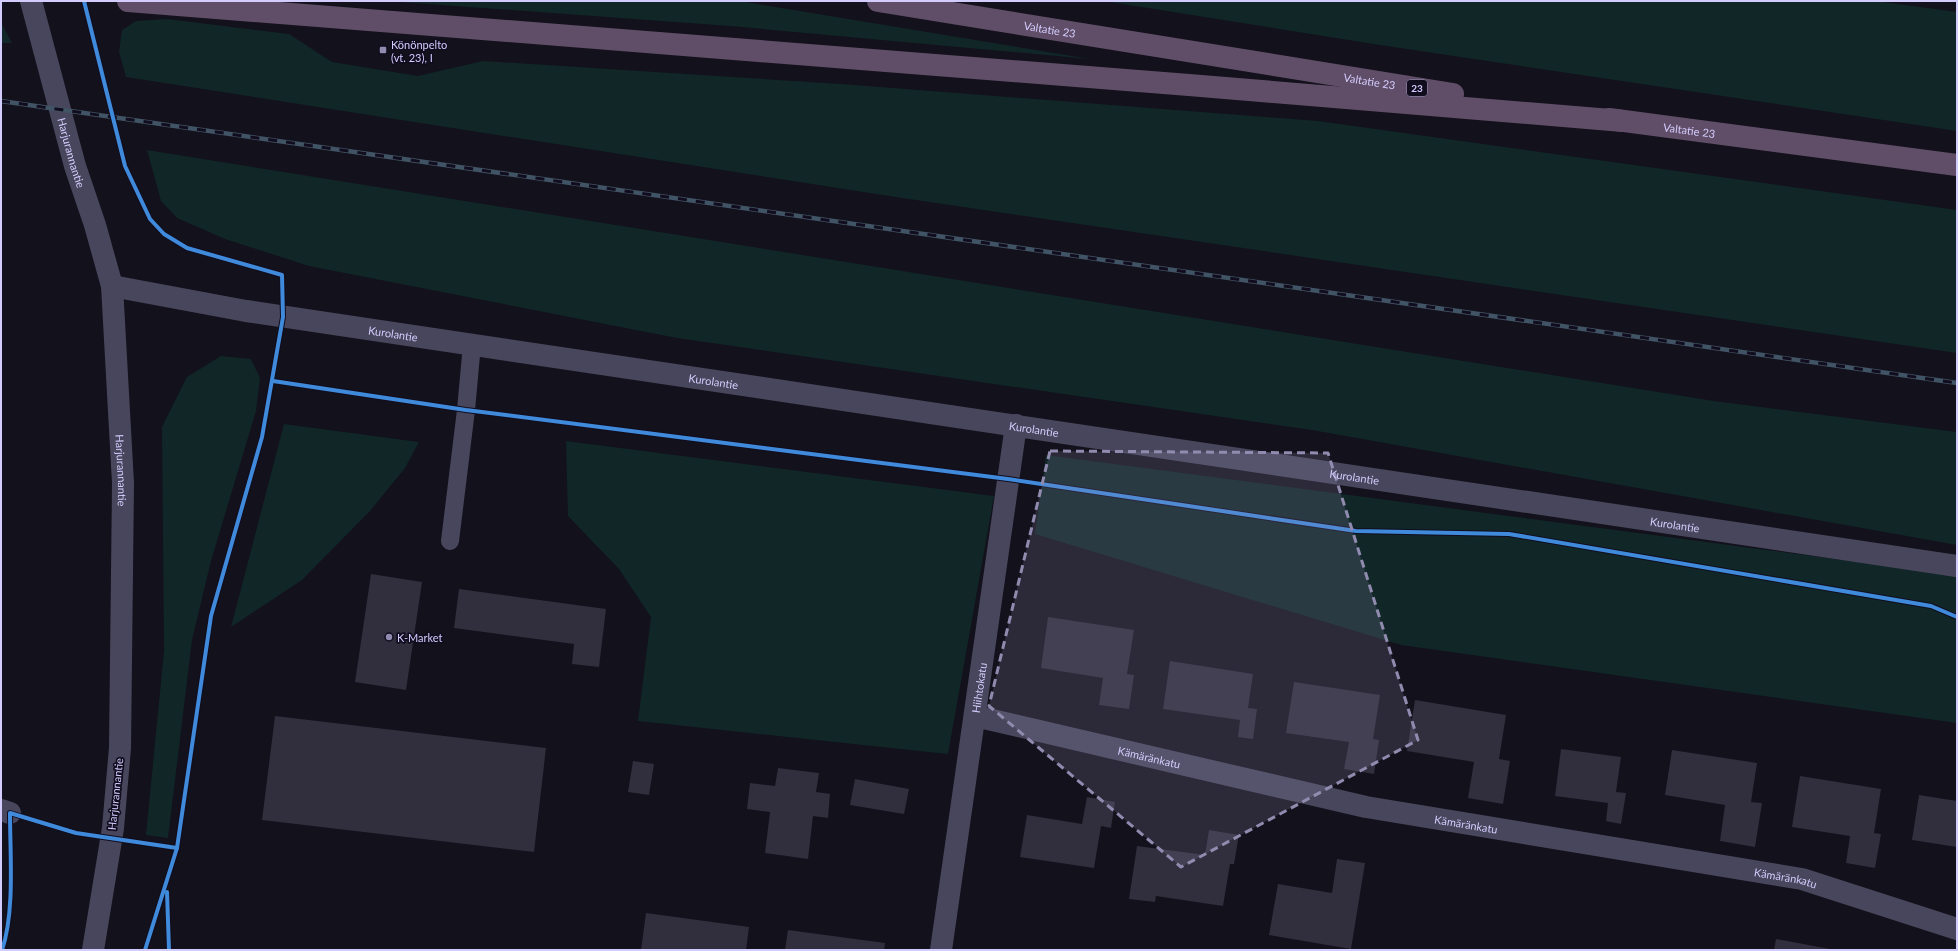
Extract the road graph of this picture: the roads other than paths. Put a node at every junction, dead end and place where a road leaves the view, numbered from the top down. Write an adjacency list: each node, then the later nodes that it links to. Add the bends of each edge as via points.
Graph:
1 (31, 1): 6 (street, Harjurannantie, via 75,166 96,225)
2 (128, 1): 4 (highway)
3 (878, 1): 4 (highway, Valtatie 23 / 23)
4 (1623, 121): 5 (highway, Valtatie 23 / 23)
5 (1957, 165)
6 (112, 286): 7 (street, Kurolantie, via 246,311); 13 (street, Harjurannantie, via 123,483 120,748 112,828)
7 (472, 344): 8 (street, Kurolantie); 9 (lane)
8 (1016, 426): 10 (street, Kurolantie); 11 (street, Hiihtokatu)
9 (450, 541)
10 (1957, 566)
11 (975, 716): 12 (street, Kämäränkatu, via 1366,807 1802,879); 14 (street, Hiihtokatu)
12 (1957, 929)
13 (93, 950)
14 (941, 950)

